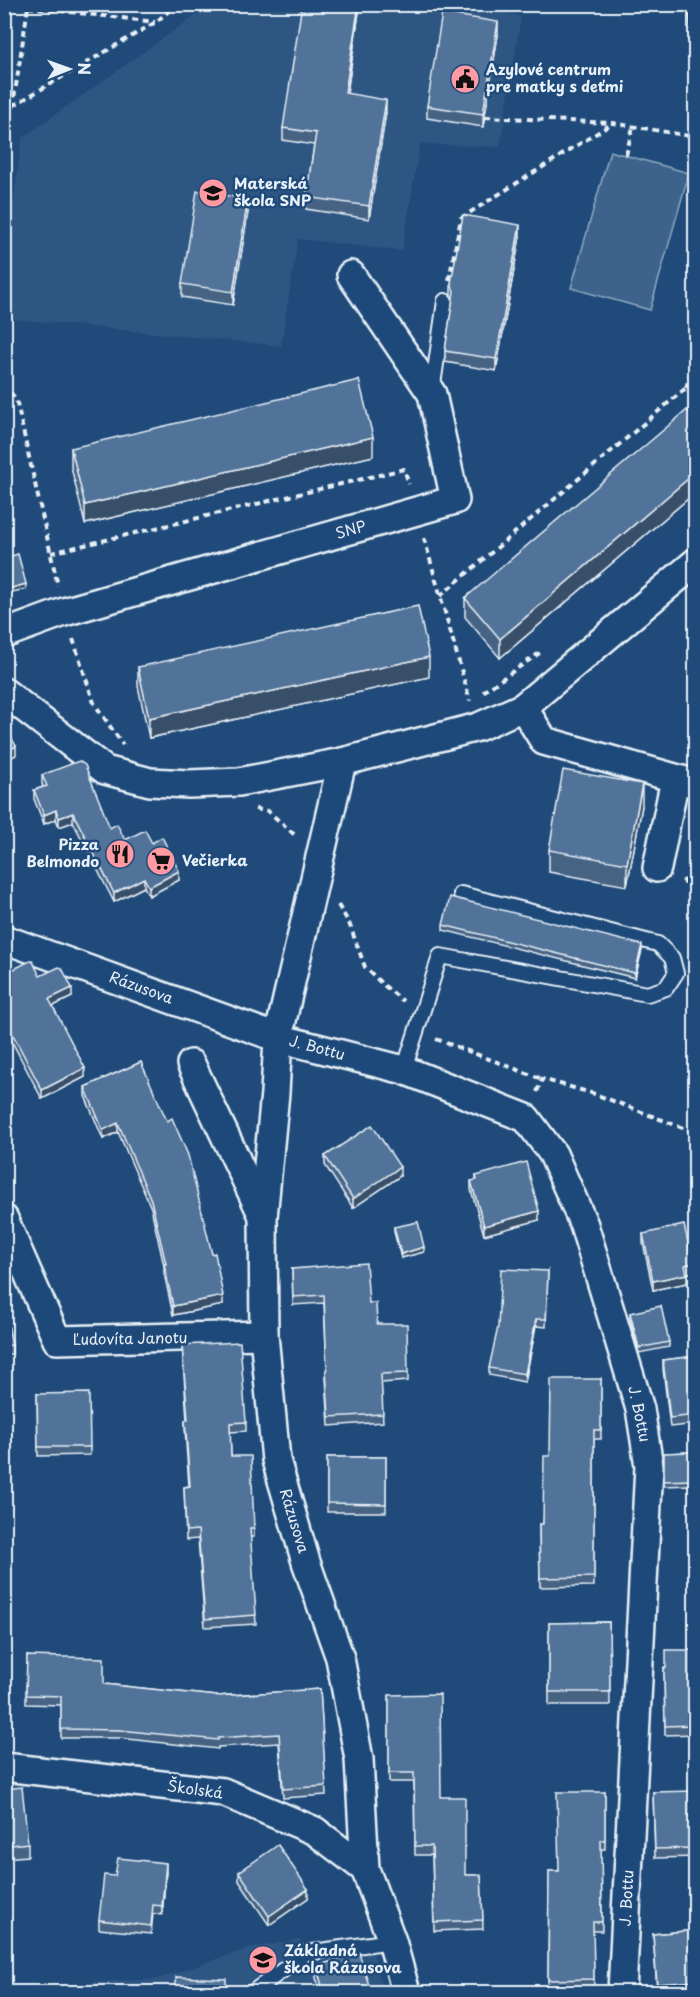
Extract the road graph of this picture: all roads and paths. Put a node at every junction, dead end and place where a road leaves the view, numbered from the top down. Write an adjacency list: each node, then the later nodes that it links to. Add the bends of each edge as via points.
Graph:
1 (177, 4): 3 (path)
2 (26, 6): 3 (path); 4 (path)
3 (156, 22): 4 (path)
4 (13, 105): 5 (path); 8 (path)
5 (4, 111)
6 (485, 117): 7 (path)
7 (613, 123): 9 (path); 13 (path, via 461,218)
8 (4, 127)
9 (633, 127): 10 (path); 11 (path)
10 (696, 137)
11 (626, 155)
12 (351, 275): 17 (street, SNP)
13 (445, 301): 17 (lane)
14 (696, 354): 16 (path)
15 (4, 385): 21 (path, via 16,399)
16 (686, 388): 18 (path); 20 (path)
17 (432, 394): 21 (street, SNP, via 455,500)
18 (696, 398)
19 (696, 562): 26 (street)
20 (440, 596)
21 (64, 612): 22 (street, SNP); 27 (path, via 94,703)
22 (4, 634)
23 (545, 649): 25 (path, via 470,700)
24 (4, 692): 28 (street, via 105,770 150,782 239,782)
25 (459, 703)
26 (523, 707): 28 (street, via 478,727); 29 (street, via 544,741)
27 (125, 747)
28 (342, 762): 31 (street, Rázusova)
29 (685, 781): 32 (street)
30 (249, 808): 31 (path, via 268,811 294,834)
31 (317, 866): 35 (path, via 349,923 365,967 405,1003); 36 (street, Rázusova)
32 (657, 868)
33 (461, 894): 35 (lane, via 658,944 672,958 676,973 666,988 647,994 440,956)
34 (4, 939): 36 (street, Rázusova)
35 (416, 1032): 38 (lane); 39 (path)
36 (278, 1038): 38 (street, J. Bottu); 42 (street, Rázusova)
37 (192, 1064): 42 (street)
38 (404, 1070): 40 (street, J. Bottu)
39 (542, 1079): 40 (path); 41 (path, via 595,1094)
40 (526, 1118): 50 (street, J. Bottu, via 553,1154 584,1225 640,1409 649,1466)
41 (696, 1133)
42 (263, 1217): 44 (street, Rázusova)
43 (4, 1219): 44 (street, Ľudovíta Janotu, via 57,1340)
44 (264, 1335): 46 (street, Rázusova, via 276,1460 340,1658 359,1759)
45 (4, 1767): 46 (street, Školská, via 223,1792 315,1831)
46 (365, 1869): 47 (street, Rázusova)
47 (392, 1941): 48 (lane, via 306,1953); 49 (street, Rázusova)
48 (253, 1992)
49 (406, 1992)
50 (622, 1992)

